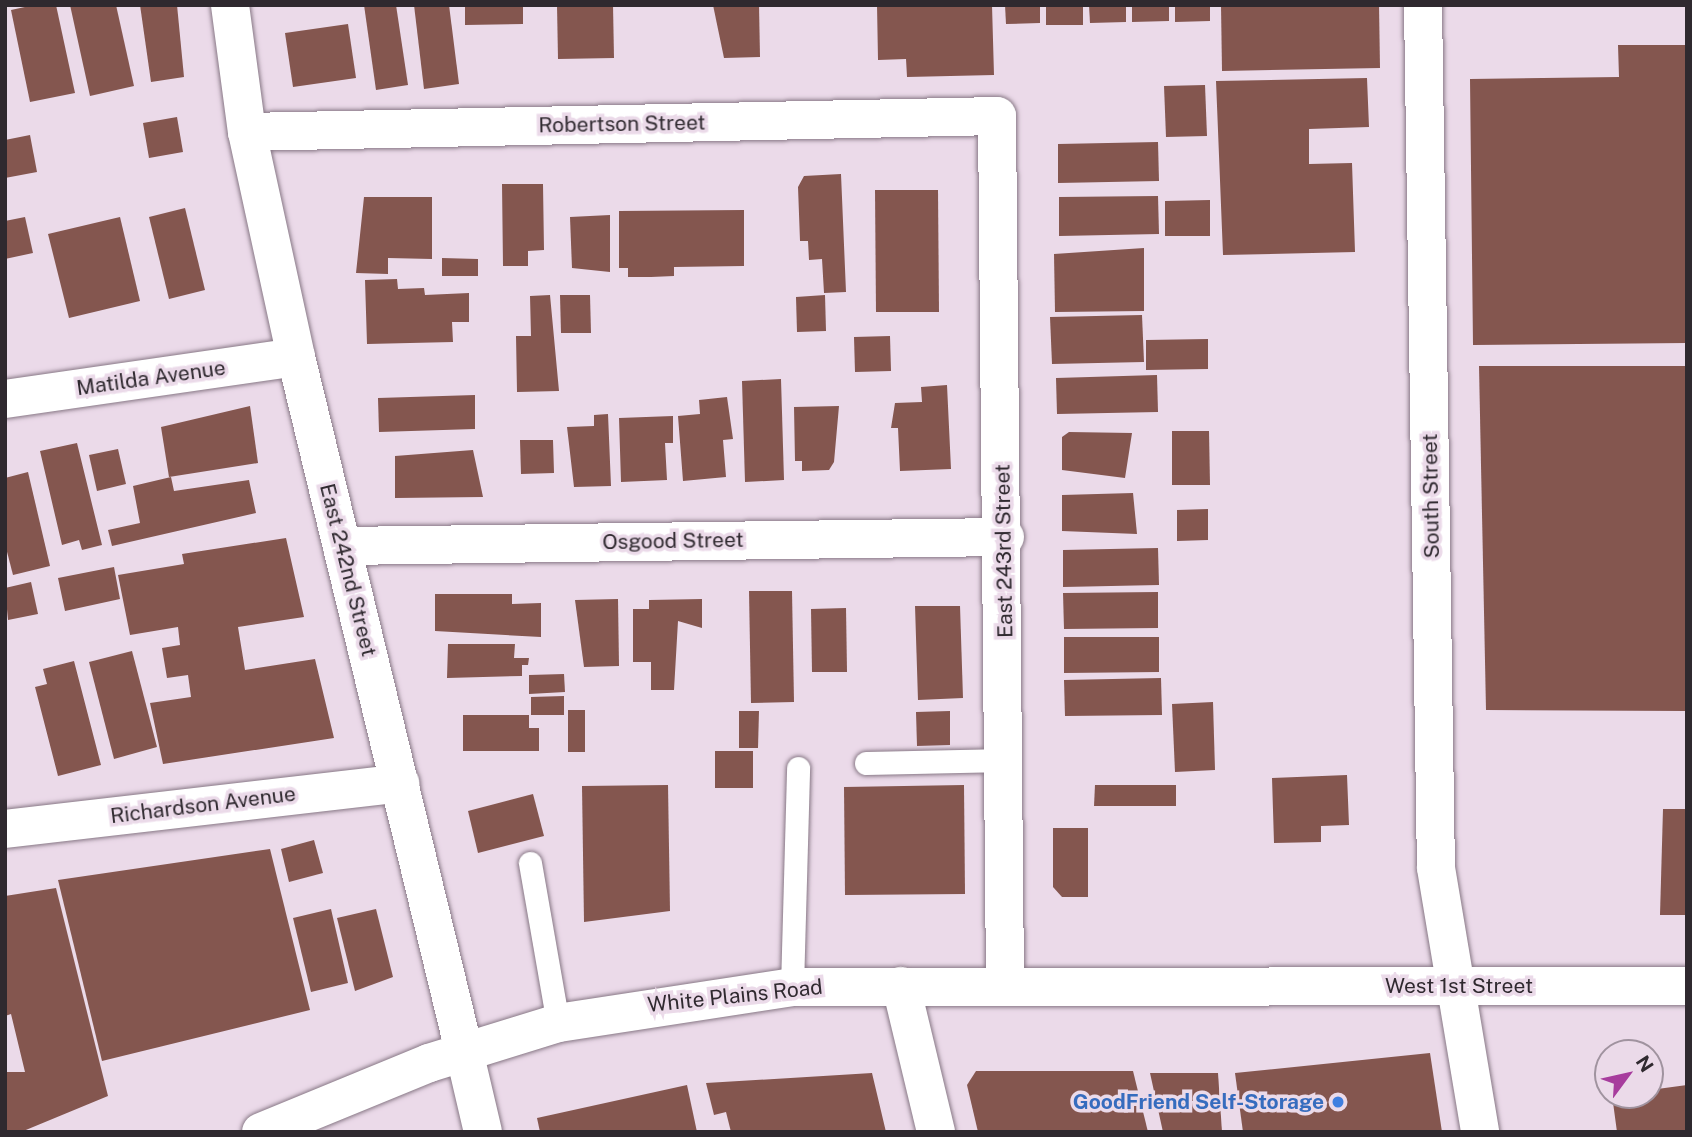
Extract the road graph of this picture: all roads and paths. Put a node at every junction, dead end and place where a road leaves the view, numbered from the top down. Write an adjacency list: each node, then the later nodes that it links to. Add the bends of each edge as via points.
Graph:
1 (230, 5): 4 (street, East 242nd Street)
2 (1423, 5): 15 (street, South Street, via 1436,868)
3 (997, 116): 4 (street, Robertson Street); 7 (street, East 243rd Street)
4 (247, 132): 5 (street, East 242nd Street)
5 (296, 357): 6 (street, Matilda Avenue); 8 (street, East 242nd Street)
6 (5, 399)
7 (1005, 537): 8 (street, Osgood Street); 9 (street, East 243rd Street)
8 (342, 546): 12 (street, East 242nd Street)
9 (1007, 760): 10 (lane); 17 (street, East 243rd Street)
10 (866, 763)
11 (798, 768): 20 (lane)
12 (400, 783): 13 (street, Richardson Avenue); 22 (street, East 242nd Street)
13 (5, 829)
14 (530, 863): 21 (lane)
15 (1455, 985): 18 (street, West 1st Street); 19 (street, West 1st Street); 26 (street, South Street)
16 (901, 986): 17 (street, White Plains Road); 20 (street, White Plains Road); 25 (street)
17 (1005, 986): 18 (street, White Plains Road)
18 (1231, 986)
19 (1687, 986)
20 (792, 987): 21 (street, White Plains Road)
21 (558, 1023): 22 (street, White Plains Road)
22 (464, 1051): 23 (street, White Plains Road); 24 (street, East 242nd Street)
23 (261, 1132)
24 (483, 1132)
25 (936, 1132)
26 (1480, 1132)

